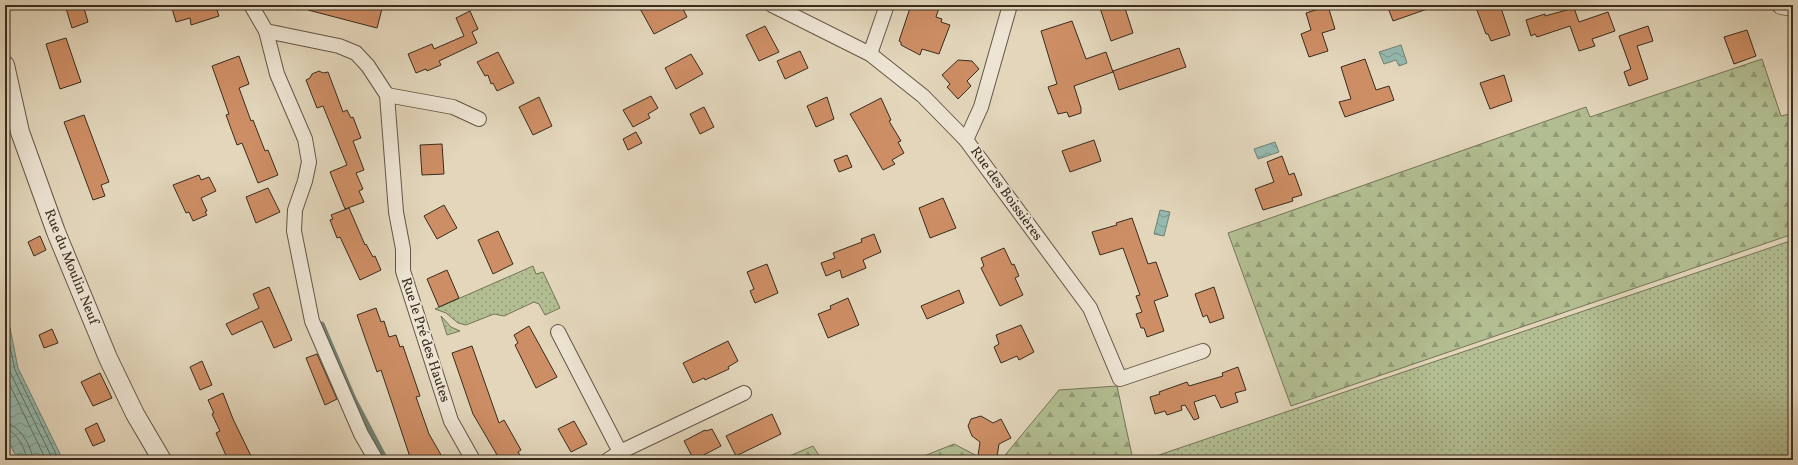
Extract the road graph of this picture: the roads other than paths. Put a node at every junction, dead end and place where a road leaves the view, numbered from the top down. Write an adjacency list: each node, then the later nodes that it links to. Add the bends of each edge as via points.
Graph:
1 (251, 5): 7 (street)
2 (772, 5): 8 (street, Rue des Boissières)
3 (887, 5): 8 (street)
4 (1010, 5): 12 (street, via 981,107)
5 (1781, 5): 6 (street)
6 (1793, 6)
7 (266, 31): 10 (street, Rue le Pré des Hautes, via 339,46 356,53); 18 (street, via 277,74 305,139 309,162 295,210 294,231 312,321 360,434)
8 (870, 54): 12 (street, Rue des Boissières, via 924,96)
9 (5, 65): 17 (street, Rue du Moulin Neuf, via 20,132 56,232 108,358 135,414)
10 (387, 95): 11 (street, via 452,107); 19 (street, Rue le Pré des Hautes, via 396,212 404,249 403,271 451,421)
11 (479, 119)
12 (966, 140): 14 (street, Rue des Boissières, via 1090,308 1120,379)
13 (558, 332): 16 (street)
14 (1203, 351)
15 (744, 393): 16 (street)
16 (620, 452): 20 (street)
17 (162, 460)
18 (376, 460)
19 (473, 460)
20 (608, 460)

